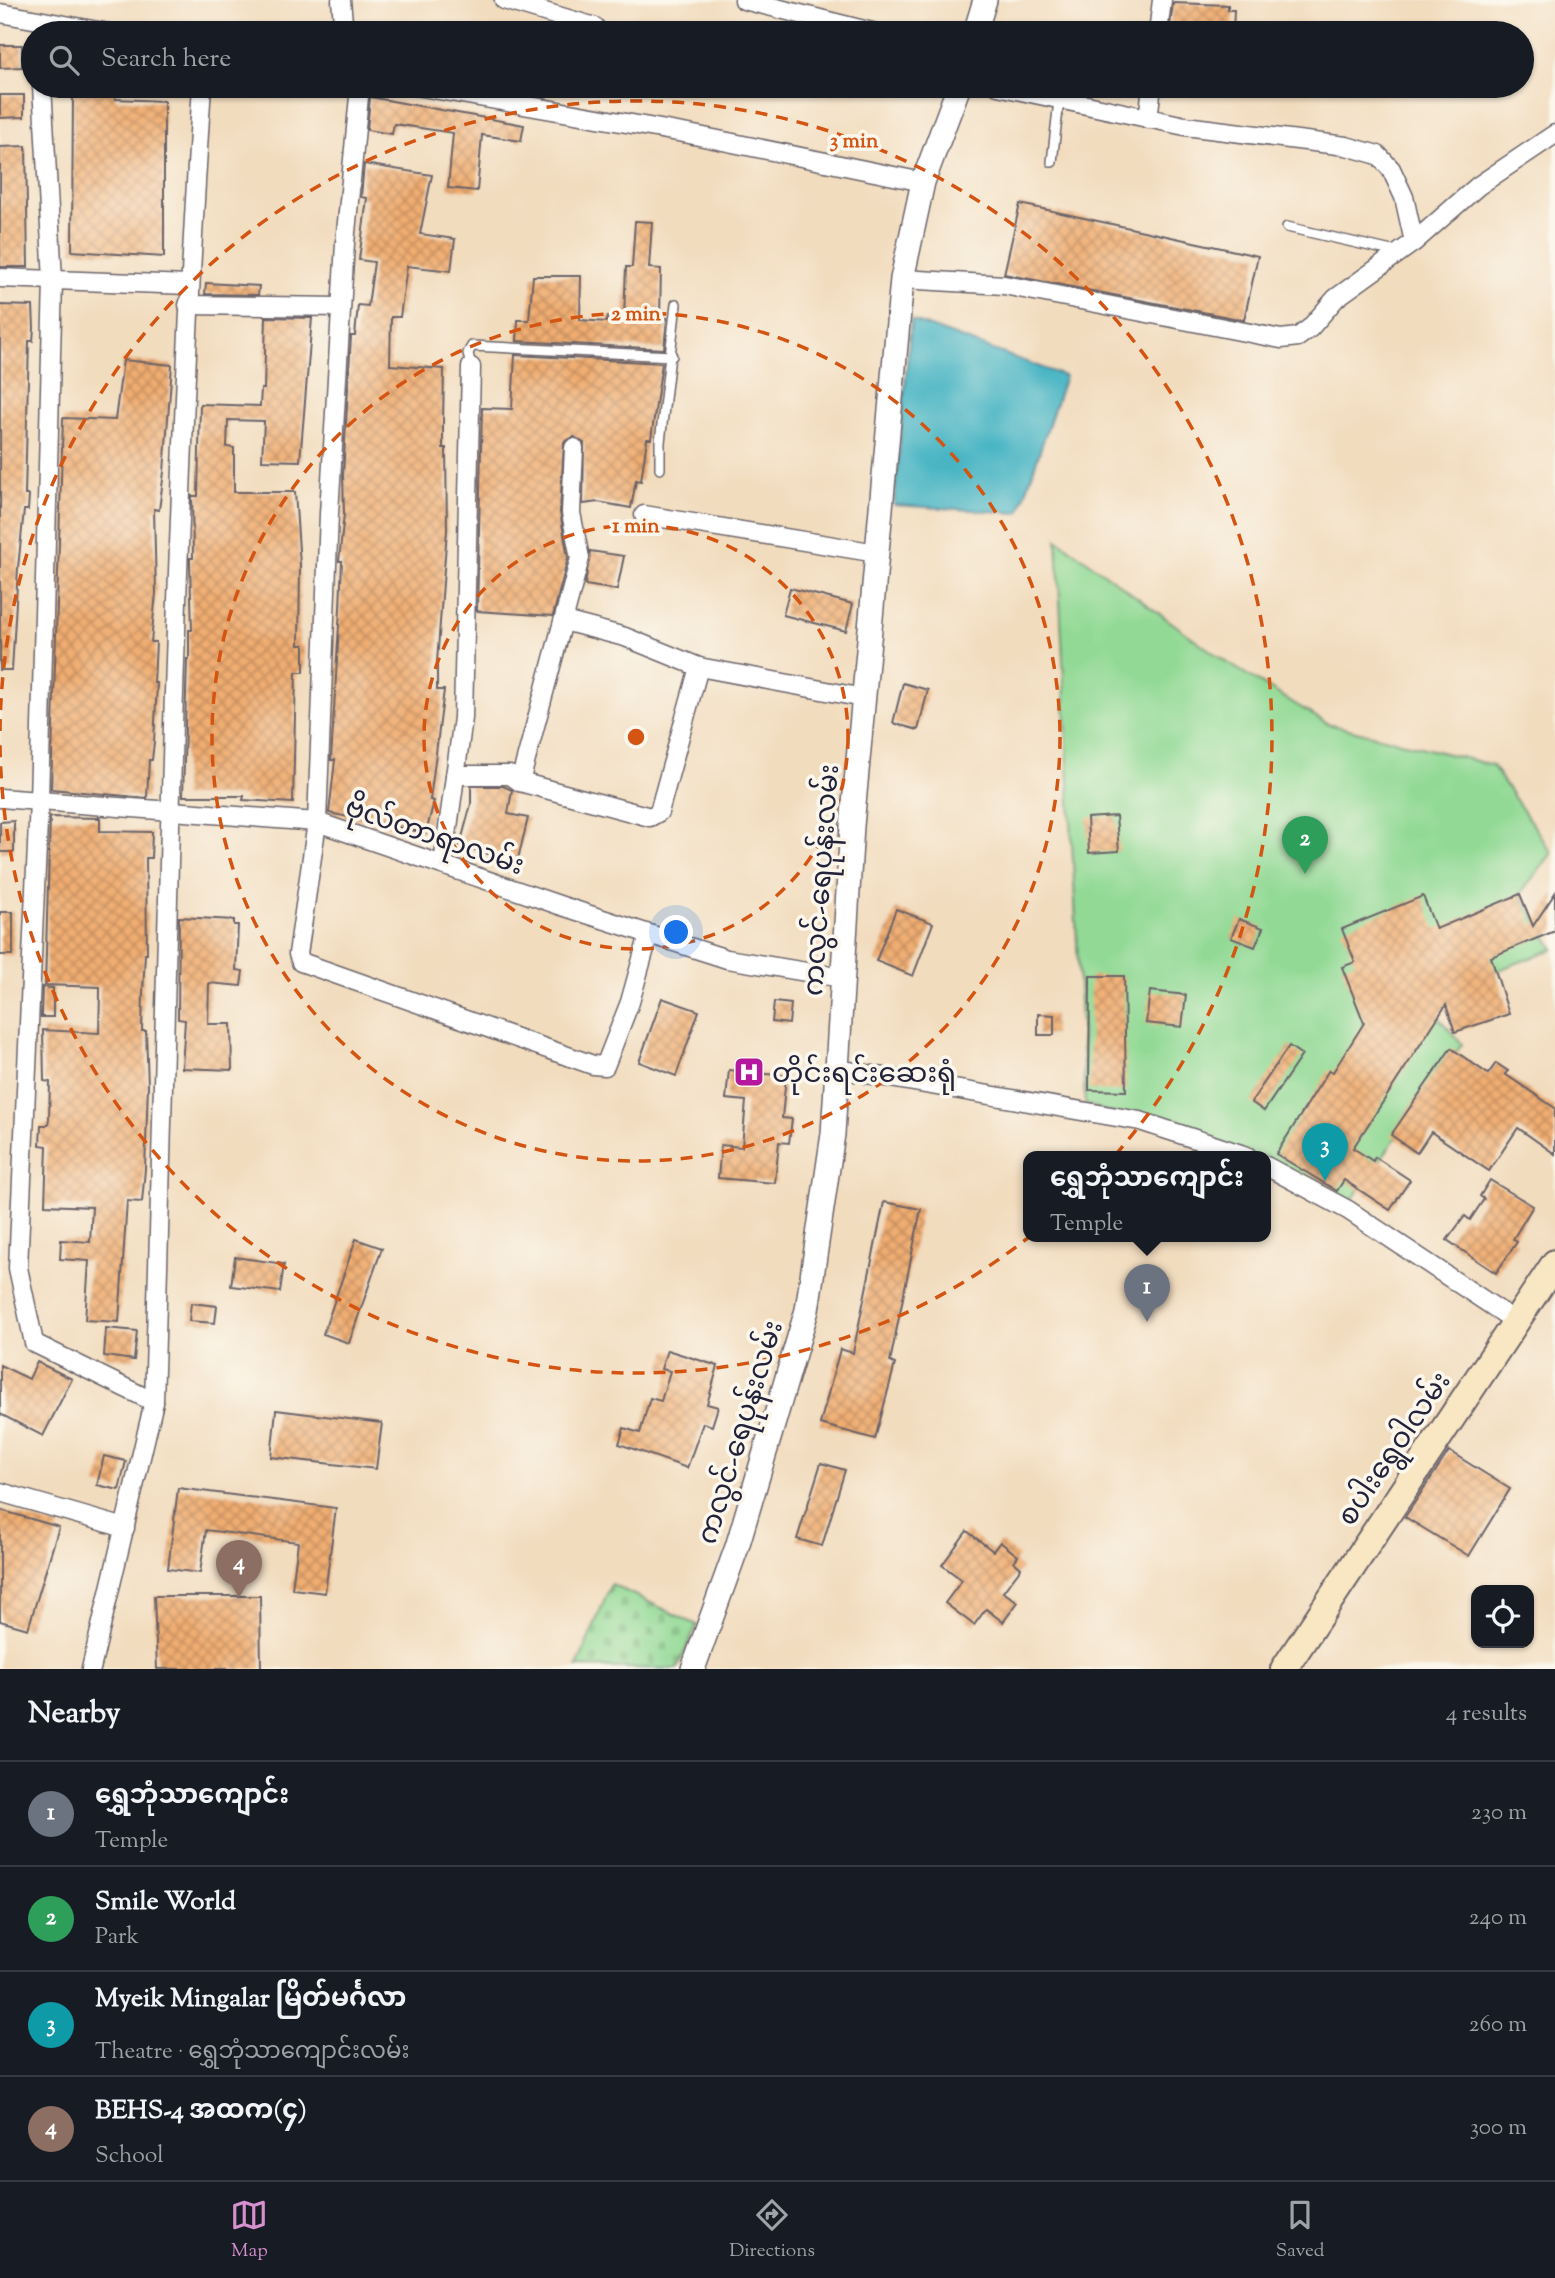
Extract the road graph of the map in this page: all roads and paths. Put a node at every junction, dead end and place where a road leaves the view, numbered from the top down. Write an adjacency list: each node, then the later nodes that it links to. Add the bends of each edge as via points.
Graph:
1 (341, 0): 8 (street)
2 (504, 0): 9 (street)
3 (744, 0): 10 (street)
4 (985, 0): 11 (street)
5 (1162, 0): 12 (street)
6 (0, 13): 7 (street)
7 (22, 21)
8 (343, 21)
9 (575, 21)
10 (828, 21)
11 (979, 21)
12 (1159, 21)
13 (43, 98): 30 (street)
14 (201, 98): 31 (street)
15 (359, 98): 34 (street)
16 (484, 98): 24 (street)
17 (954, 98): 24 (street, ကလွင်-ရေပုန်းလမ်း)
18 (1047, 98): 20 (street)
19 (1151, 98): 21 (street)
20 (1059, 101): 21 (street); 23 (lane)
21 (1149, 119): 26 (street, via 1346,146 1378,155 1391,169 1404,197)
22 (1555, 134): 26 (street, via 1478,186)
23 (1052, 162)
24 (923, 182): 29 (street, ကလွင်-ရေပုန်းလမ်း)
25 (1287, 227): 27 (lane)
26 (1414, 242): 27 (street)
27 (1396, 252): 29 (street, via 1336,298 1310,328 1298,337 1281,339 1004,285)
28 (0, 278): 30 (street)
29 (902, 279): 40 (street, ကလွင်-ရေပုန်းလမ်း)
30 (53, 280): 31 (street); 47 (street)
31 (189, 285): 33 (street)
32 (676, 303): 35 (lane)
33 (188, 305): 34 (street); 48 (street)
34 (341, 307): 49 (street)
35 (672, 356): 36 (lane, via 472,346 468,353); 38 (lane)
36 (471, 366): 44 (street, via 463,719)
37 (575, 448): 41 (street, via 571,513 580,558)
38 (660, 468)
39 (644, 515): 40 (street)
40 (877, 553): 43 (street, ကလွင်-ရေပုန်းလမ်း)
41 (564, 621): 42 (street, via 625,637); 45 (street)
42 (699, 667): 43 (street); 45 (street, via 659,812 650,817)
43 (864, 698): 52 (street, ကလွင်-ရေပုန်းလမ်း)
44 (455, 775): 45 (street, via 510,775); 50 (street)
45 (520, 782)
46 (0, 798): 47 (street, ဗိုလ်တာရာလမ်း)
47 (39, 801): 48 (street, ဗိုလ်တာရာလမ်း); 58 (street, via 18,1268 34,1343)
48 (168, 811): 49 (street, ဗိုလ်တာရာလမ်း); 58 (street)
49 (317, 822): 50 (street, ဗိုလ်တာရာလမ်း); 51 (street, via 298,954 301,962 593,1065 605,1066)
50 (443, 864): 51 (street, ဗိုလ်တာရာလမ်း)
51 (649, 934): 52 (street, ဗိုလ်တာရာလမ်း, via 727,959)
52 (843, 978): 53 (street, ကလွင်-ရေပုန်းလမ်း)
53 (838, 1069): 54 (street, via 1140,1121); 62 (street, ကလွင်-ရေပုန်းလမ်း, via 807,1310 737,1547)
54 (1232, 1151)
55 (1271, 1169): 57 (street, via 1348,1210)
56 (1555, 1263): 57 (main road, စပါးရွေဝါလမ်း)
57 (1515, 1321): 63 (main road, စပါးရွေဝါလမ်း)
58 (154, 1402): 60 (street)
59 (0, 1492): 60 (street)
60 (125, 1528): 61 (street)
61 (91, 1669)
62 (693, 1669)
63 (1284, 1669)

